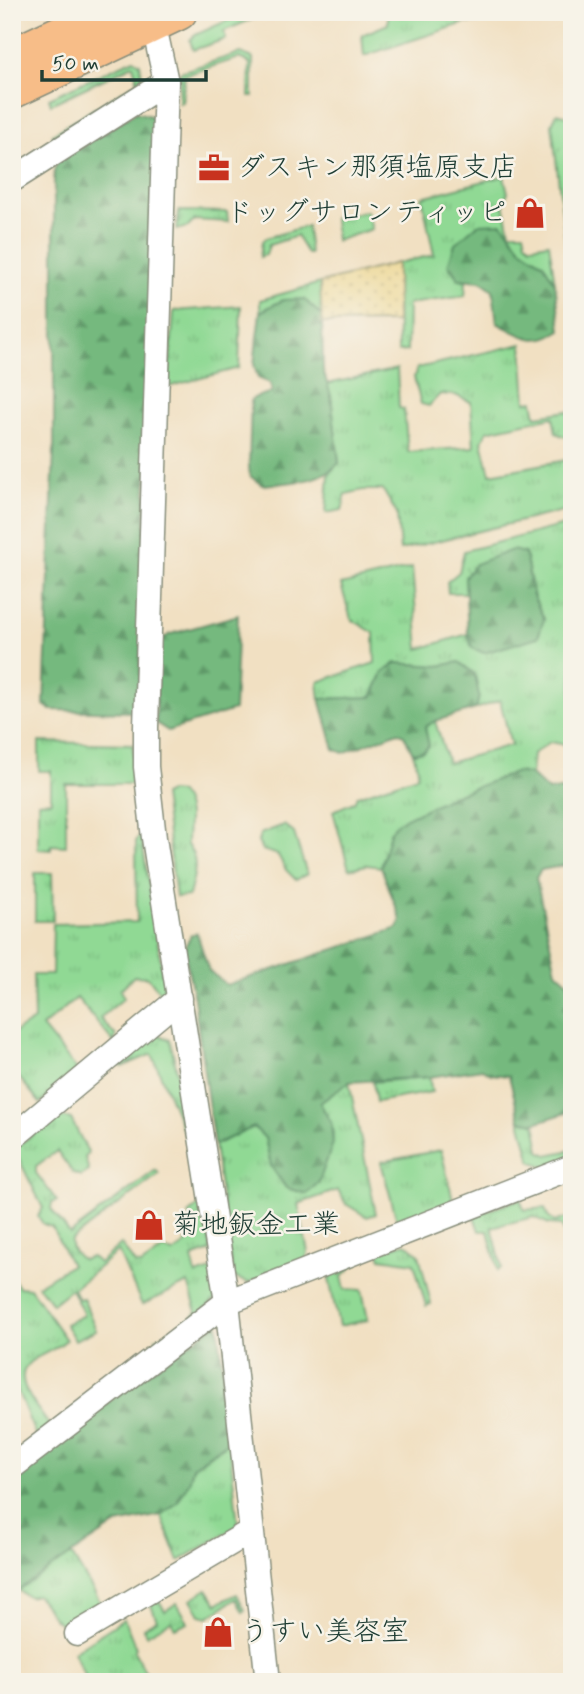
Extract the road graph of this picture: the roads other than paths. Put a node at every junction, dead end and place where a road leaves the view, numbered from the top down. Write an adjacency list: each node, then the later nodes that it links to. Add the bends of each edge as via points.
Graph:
1 (106, 12): 3 (highway)
2 (161, 15): 4 (street); 5 (highway)
3 (12, 56)
4 (166, 82): 6 (street); 7 (street, via 146,767)
5 (12, 91)
6 (12, 180)
7 (180, 998): 8 (street); 10 (street)
8 (12, 1138)
9 (572, 1167): 10 (street)
10 (227, 1302): 11 (street); 12 (street)
11 (12, 1467)
12 (251, 1531): 13 (street); 14 (street)
13 (77, 1634)
14 (268, 1682)

